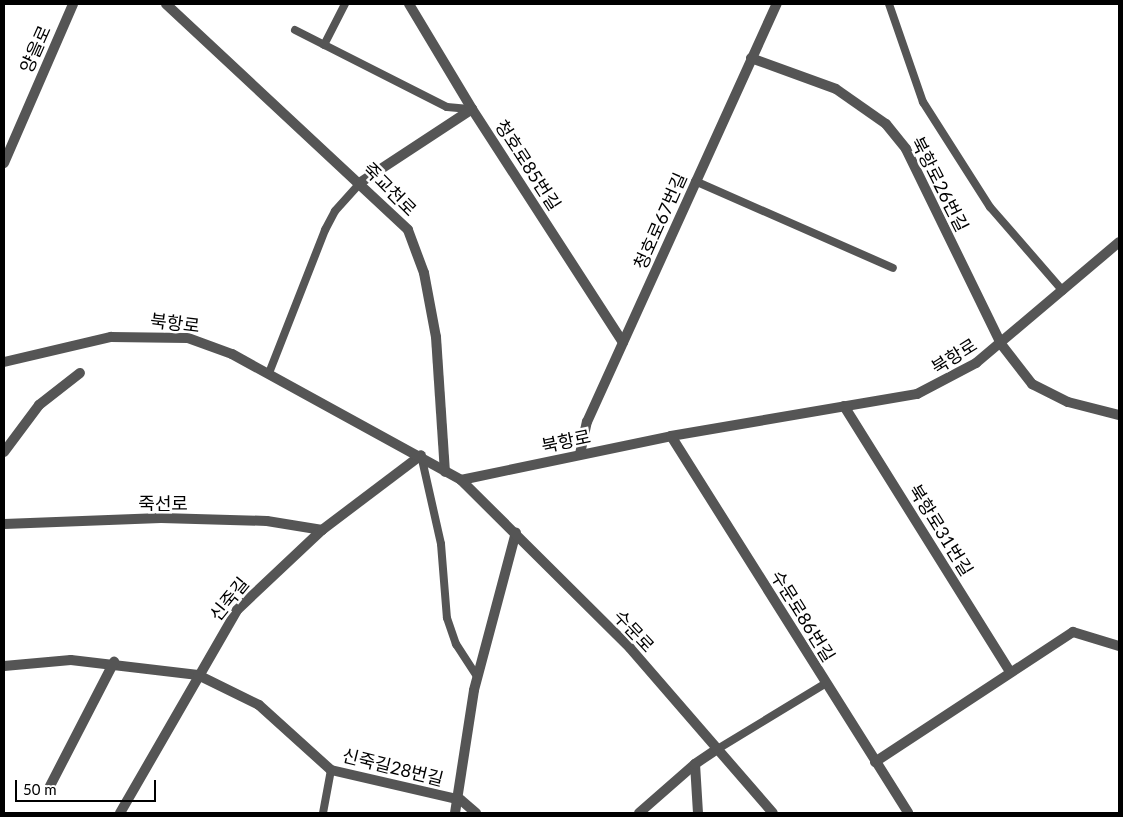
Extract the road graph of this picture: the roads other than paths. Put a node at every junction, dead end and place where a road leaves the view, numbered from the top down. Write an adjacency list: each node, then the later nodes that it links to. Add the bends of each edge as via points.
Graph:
1 (73, 4): 11 (street, 양을로)
2 (166, 4): 13 (street, 죽교천로)
3 (345, 4): 8 (lane)
4 (409, 4): 10 (street, 청호로85번길)
5 (777, 4): 9 (street, 청호로67번길)
6 (889, 4): 16 (lane, via 928,110 990,207)
7 (295, 30): 8 (lane)
8 (324, 45): 10 (lane, via 447,107)
9 (751, 58): 12 (street, 청호로67번길); 18 (street, 북항로26번길, via 836,89 895,133)
10 (472, 109): 13 (street); 17 (street, 청호로85번길)
11 (4, 162)
12 (695, 181): 15 (lane); 17 (street, 청호로67번길)
13 (361, 182): 21 (lane, via 335,211 325,230); 28 (street, 죽교천로, via 408,230 424,273 436,337)
14 (1119, 242): 16 (street, 북항로)
15 (893, 268)
16 (1063, 291): 18 (street, 북항로)
17 (623, 342): 27 (street, 청호로67번길, via 587,422)
18 (1001, 344): 22 (street, 북항로, via 935,387); 23 (street, 북항로26번길, via 1040,391)
19 (4, 362): 21 (street, 북항로, via 84,341 160,335 202,342)
20 (80, 373): 25 (street, via 40,405)
21 (269, 373): 26 (street, 북항로)
22 (844, 406): 24 (street, 북항로); 36 (street, 북항로31번길)
23 (1119, 415)
24 (670, 436): 27 (street, 북항로); 39 (street, 수문로86번길)
25 (4, 452)
26 (421, 454): 28 (street, 북항로); 31 (street, 신죽길); 38 (lane, via 440,535 447,618 456,644)
27 (580, 454): 29 (street, 북항로)
28 (445, 472): 29 (street, 북항로)
29 (461, 480): 32 (street, 수문로)
30 (4, 524): 31 (street, 죽선로, via 162,518 267,521)
31 (322, 530): 37 (street, 신죽길, via 237,610)
32 (516, 532): 38 (street); 40 (street, 수문로, via 630,648)
33 (1119, 646): 36 (street, via 1073,632)
34 (114, 662): 35 (street, 신죽길28번길, via 71,660); 37 (street, 신죽길28번길); 44 (street)
35 (4, 666)
36 (1010, 672): 41 (street)
37 (198, 675): 43 (street, 신죽길28번길, via 259,705); 46 (street, 신죽길)
38 (477, 676): 45 (street)
39 (826, 683): 40 (lane); 41 (street, 수문로86번길)
40 (716, 750): 42 (street); 52 (street, 수문로)
41 (875, 762): 53 (street, 수문로86번길)
42 (694, 764): 50 (street); 51 (street)
43 (331, 770): 45 (street, 신죽길28번길); 47 (lane)
44 (50, 786)
45 (461, 800): 48 (street); 49 (street)
46 (120, 813)
47 (323, 813)
48 (456, 813)
49 (476, 813)
50 (639, 813)
51 (698, 813)
52 (773, 813)
53 (908, 813)

